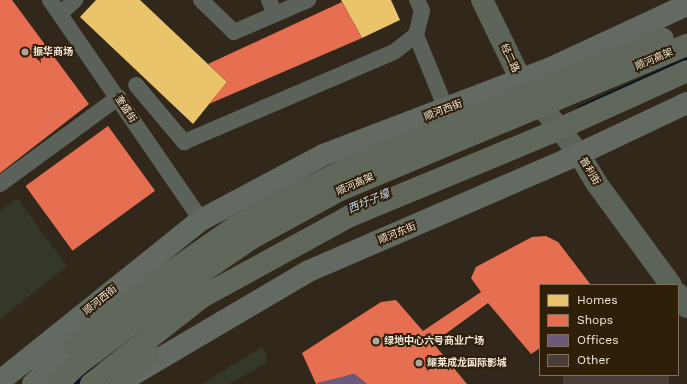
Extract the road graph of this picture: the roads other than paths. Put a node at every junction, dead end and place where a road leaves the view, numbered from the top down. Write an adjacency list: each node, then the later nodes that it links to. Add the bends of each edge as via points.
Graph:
1 (50, 0): 10 (street, 奎盛街)
2 (75, 0): 10 (street)
3 (201, 0): 9 (street, via 234,32)
4 (308, 0): 9 (street)
5 (417, 0): 12 (street, via 422,11)
6 (482, 0): 15 (street, 经二路)
7 (498, 0): 15 (street, 经二路, via 526,61 526,69)
8 (687, 5): 15 (main road, 顺河西街)
9 (272, 7)
10 (60, 14): 18 (street, 奎盛街)
11 (687, 31): 28 (highway, bridge, via 342,170 235,227)
12 (416, 35): 17 (street, via 394,52 184,142); 20 (street)
13 (687, 45): 32 (highway, 顺河高架, bridge, via 340,190 252,238 192,279)
14 (687, 71): 33 (highway, bridge, via 550,133 350,216 202,297)
15 (521, 80): 20 (main road, 顺河西街); 21 (street)
16 (687, 82): 30 (highway, bridge, via 355,230 200,314 147,353)
17 (136, 85)
18 (119, 97): 22 (street); 23 (street, 奎盛街, via 187,203)
19 (687, 103): 21 (main road, 顺河东街)
20 (446, 108): 23 (main road, 顺河西街, via 323,155)
21 (579, 154): 24 (street, 普利街, via 607,176); 25 (street, 普利街, via 597,184); 30 (main road, 顺河东街, via 309,271)
22 (0, 184)
23 (201, 220): 28 (main road, 顺河西街); 29 (main road, 顺河西街)
24 (687, 281)
25 (670, 284)
26 (679, 295): 27 (street)
27 (687, 306)
28 (75, 345): 31 (main road, 顺河西街)
29 (0, 381)
30 (120, 383)
31 (33, 384)
32 (57, 384)
33 (90, 384)

